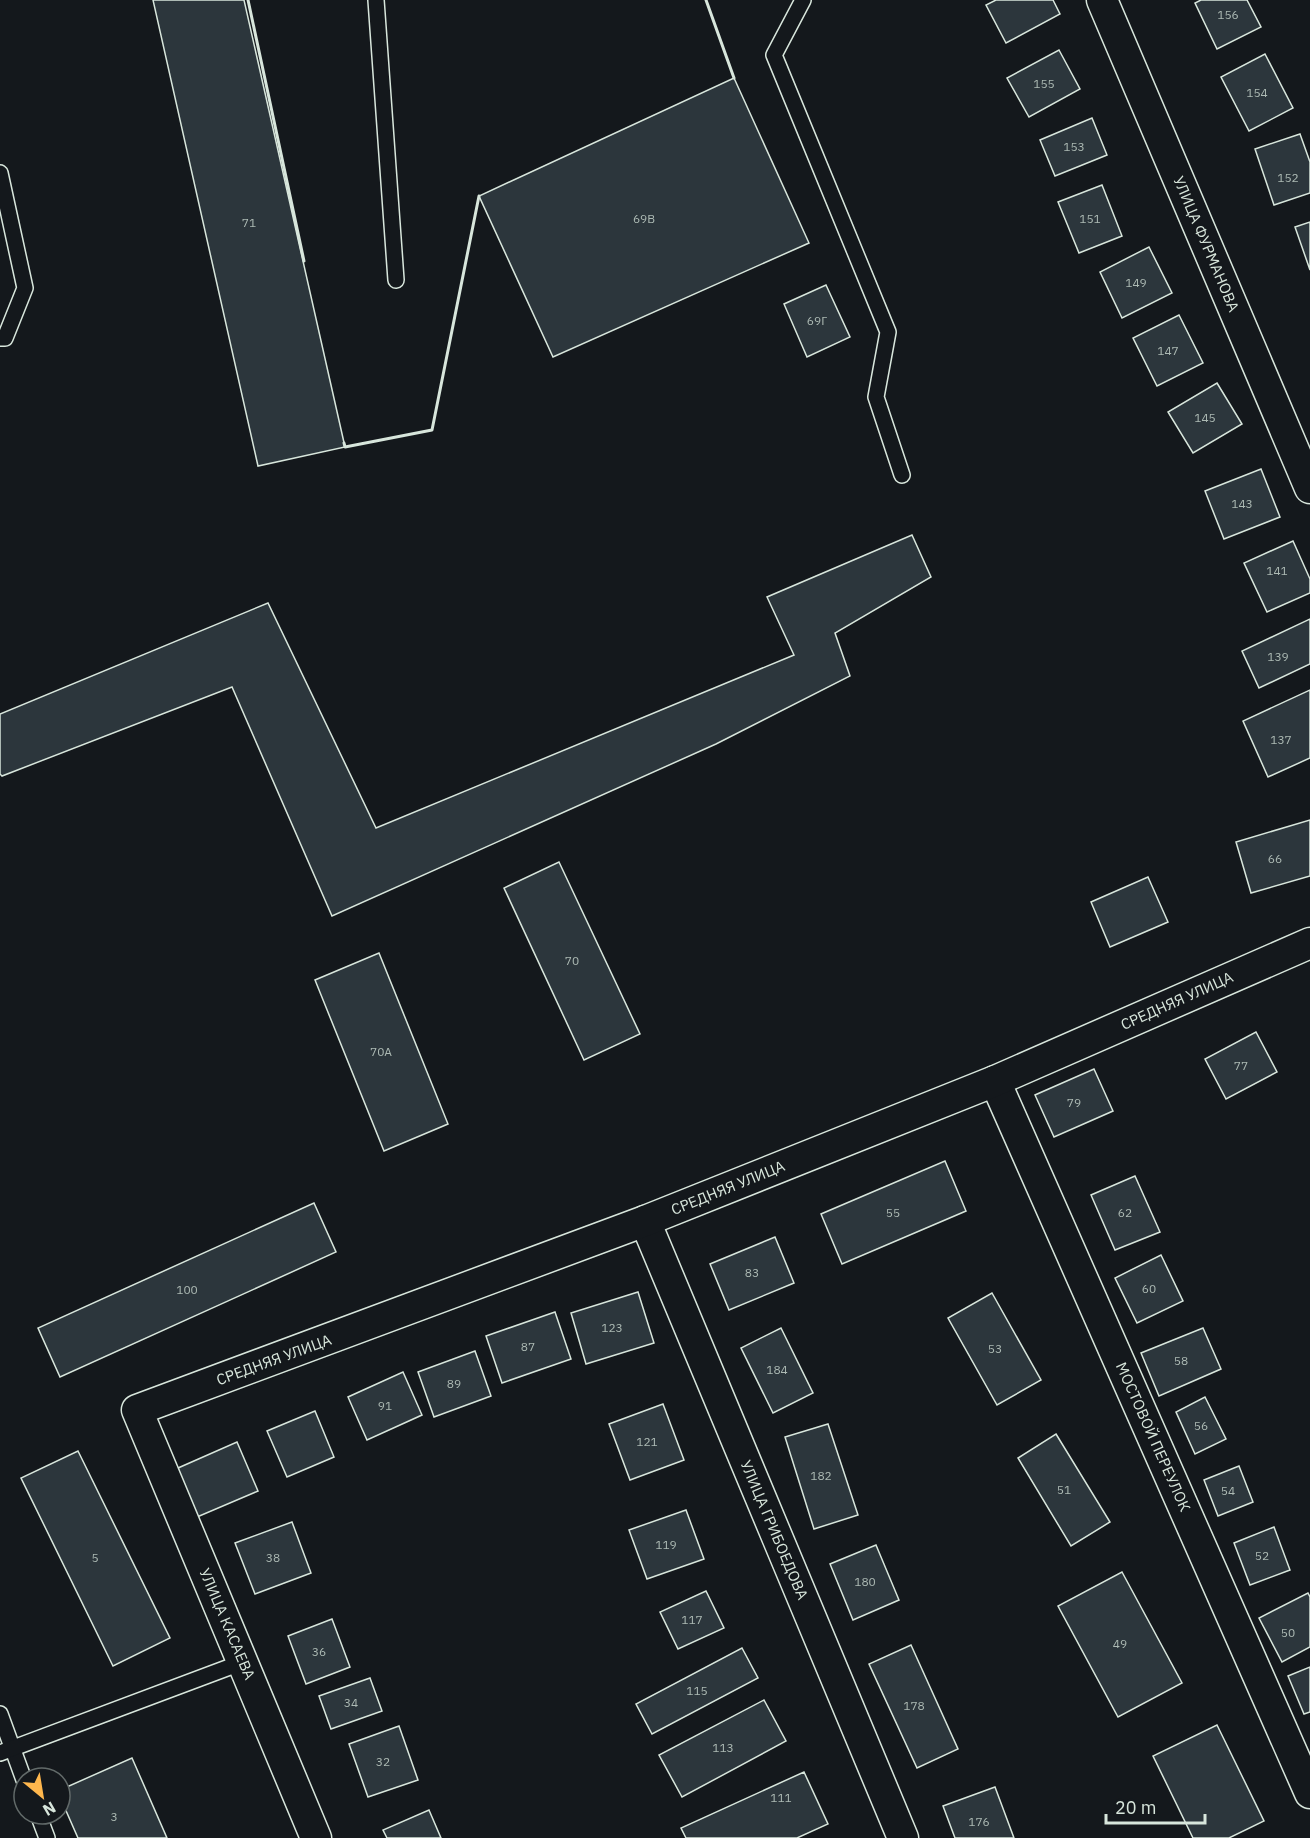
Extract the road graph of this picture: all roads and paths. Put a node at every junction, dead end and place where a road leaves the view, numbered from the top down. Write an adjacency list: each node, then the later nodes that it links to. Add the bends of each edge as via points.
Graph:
1 (376, 0): 5 (lane)
2 (803, 0): 7 (lane, via 774,55 888,332 876,397)
3 (1102, 0): 8 (street, УЛИЦА ФУРМАНОВА)
4 (0, 173): 6 (lane, via 26,288 5,338)
5 (396, 280)
6 (0, 338)
7 (902, 475)
8 (1310, 488)
9 (1310, 943): 10 (street, СРЕДНЯЯ УЛИЦА)
10 (995, 1081): 11 (street, СРЕДНЯЯ УЛИЦА); 17 (street, МОСТОВОЙ ПЕРЕУЛОК)
11 (645, 1221): 12 (street, СРЕДНЯЯ УЛИЦА); 19 (street, УЛИЦА ГРИБОЕДОВА)
12 (137, 1410): 13 (street, УЛИЦА КАСАЕВА)
13 (243, 1662): 15 (lane); 18 (street, УЛИЦА КАСАЕВА)
14 (0, 1714): 15 (lane)
15 (6, 1751): 16 (lane)
16 (15, 1766)
17 (1310, 1793)
18 (316, 1838)
19 (903, 1838)

